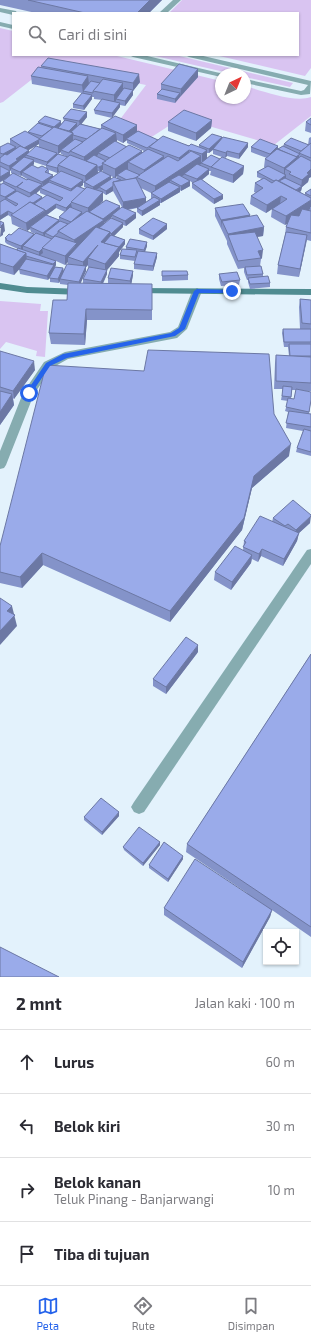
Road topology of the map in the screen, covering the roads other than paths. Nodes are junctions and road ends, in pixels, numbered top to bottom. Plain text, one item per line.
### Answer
1 (177, 0) edge
2 (0, 10) edge
3 (164, 12) edge
4 (12, 13) edge
5 (0, 24) edge
6 (12, 27) edge
7 (137, 56) edge
8 (193, 56) edge
9 (215, 74) edge
10 (251, 82) edge
11 (311, 85) edge
12 (0, 286) edge
13 (197, 291) junction
14 (95, 292) edge
15 (126, 292) edge
16 (311, 292) edge
17 (0, 465) edge
18 (311, 554) edge
19 (139, 807) dead end

1 - 3 lane
2 - 4 lane
5 - 6 lane
7 - 9 lane
8 - 11 lane
10 - 11 lane
12 - 14 main road
13 - 15 main road
13 - 16 main road
13 - 17 lane
18 - 19 lane

